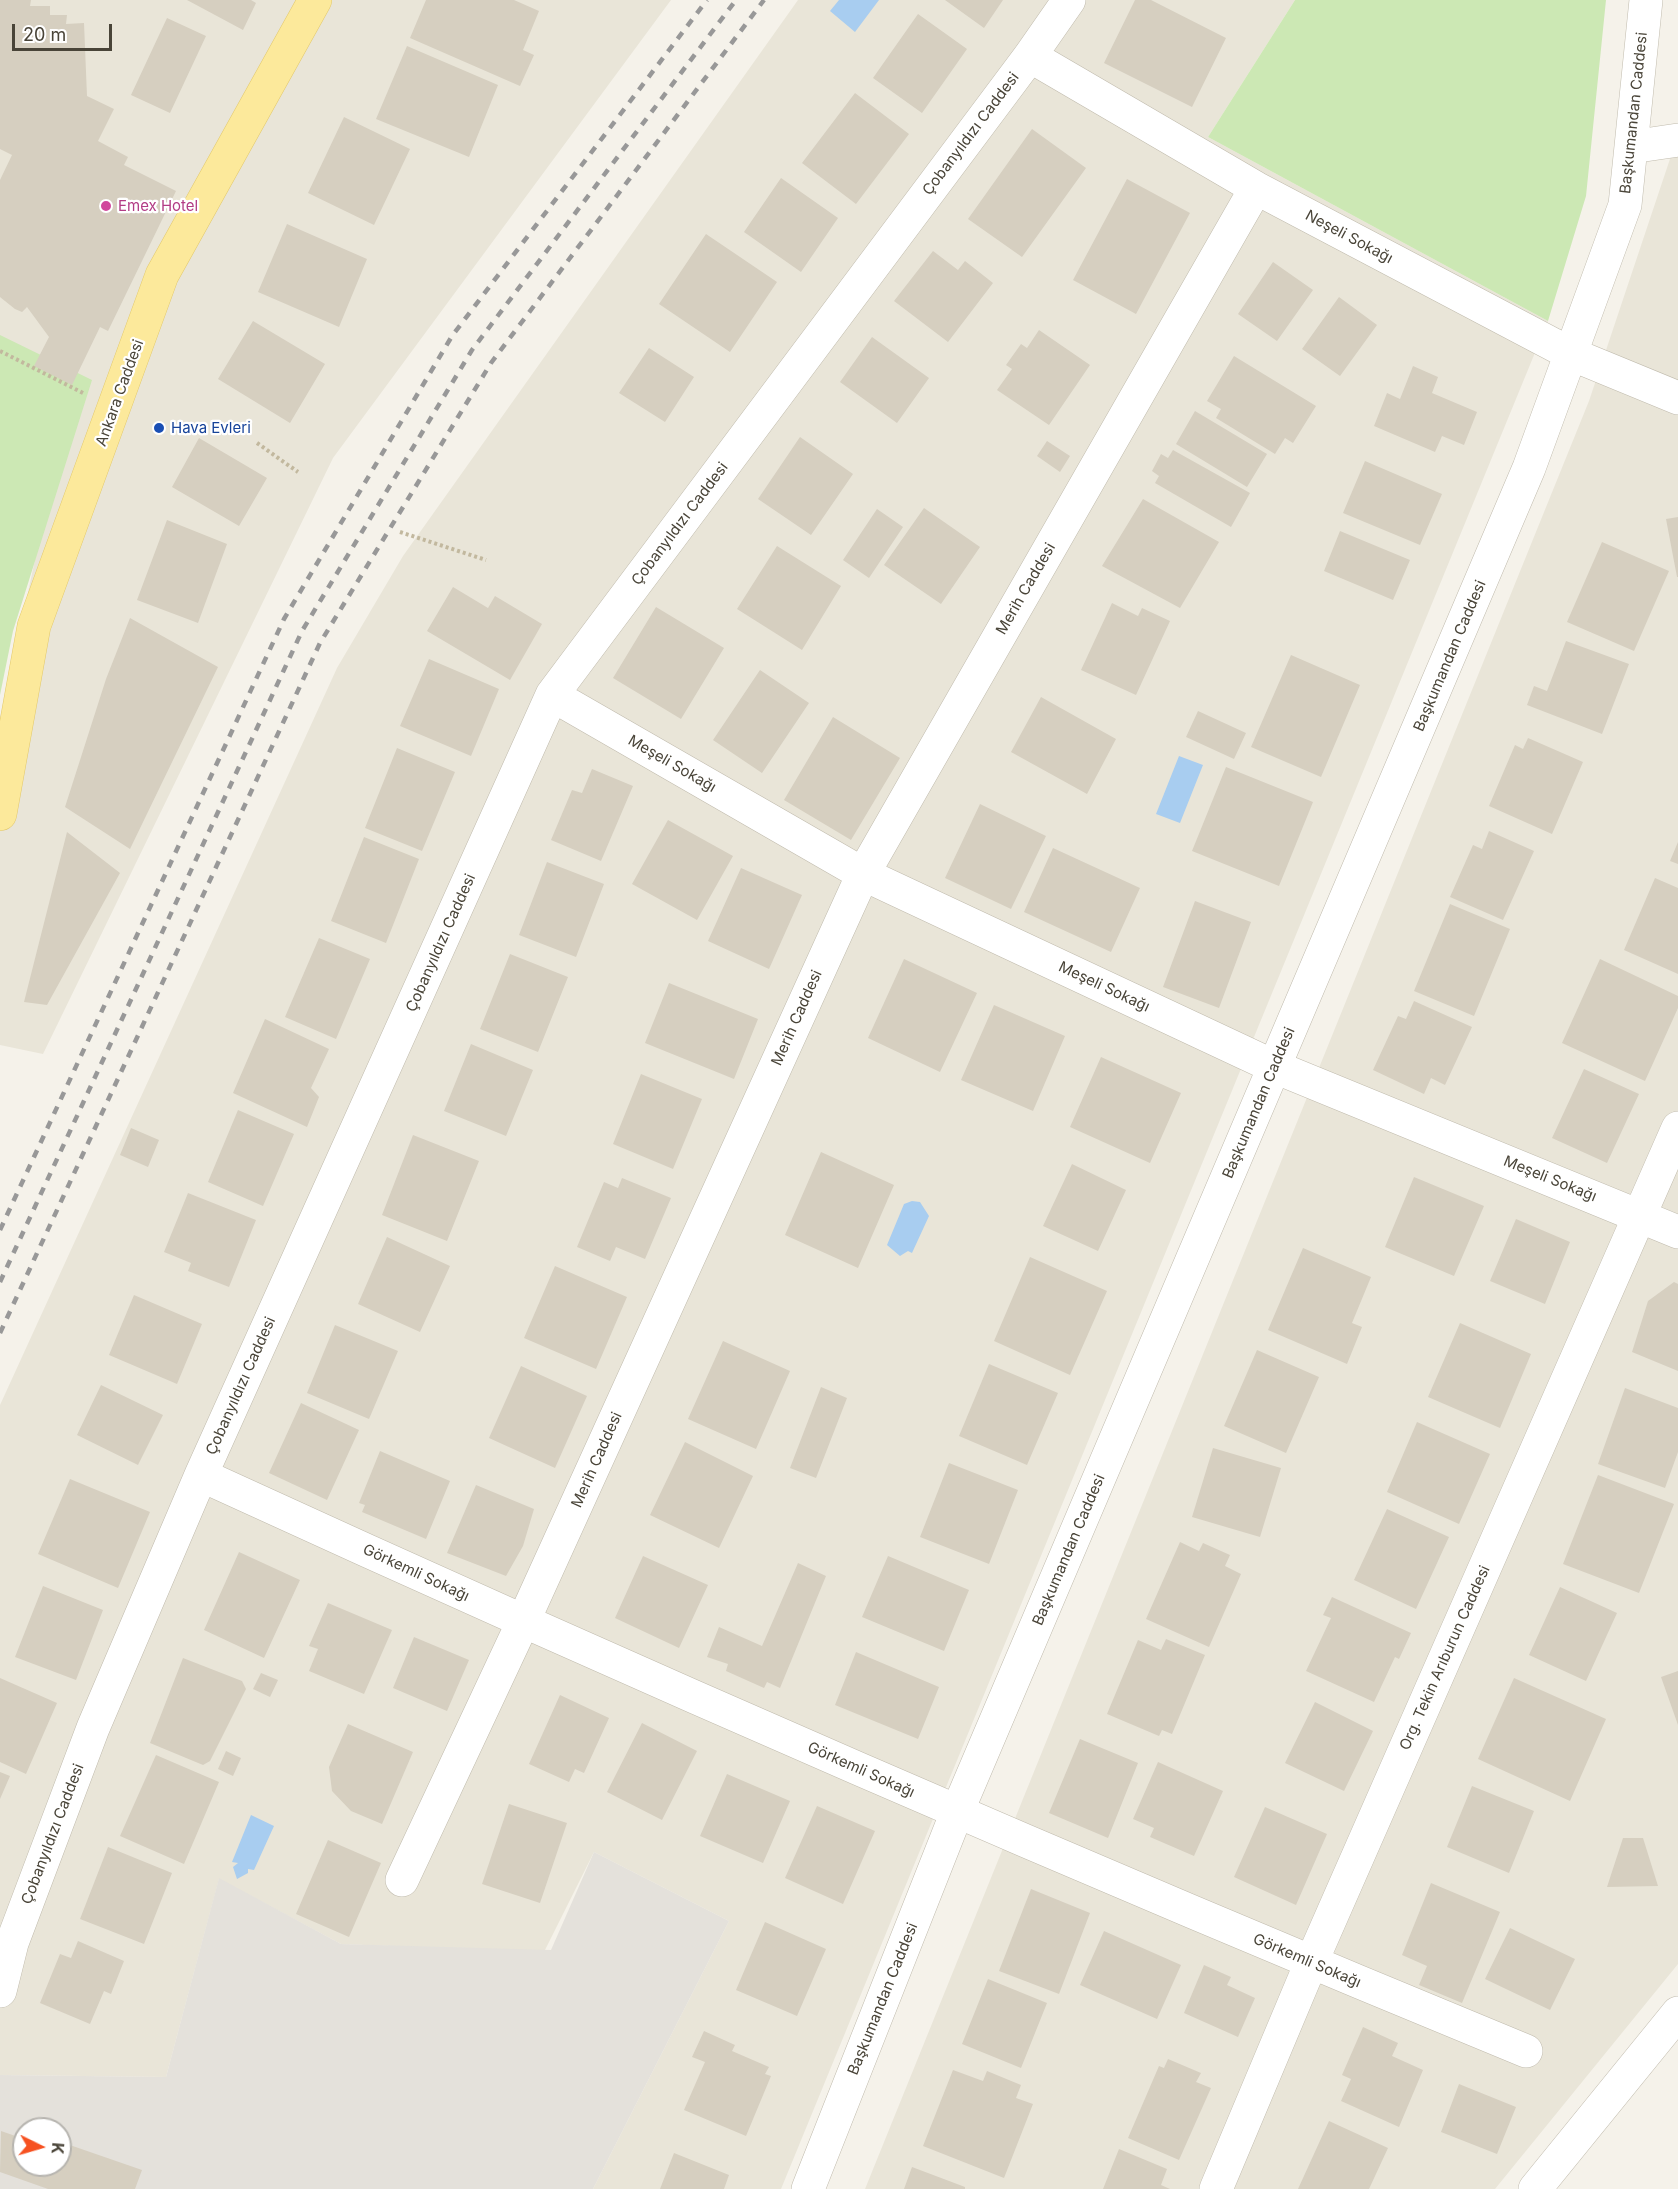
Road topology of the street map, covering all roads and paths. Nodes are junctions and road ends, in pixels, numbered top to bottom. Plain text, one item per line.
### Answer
1 (315, 0) edge
2 (1069, 0) edge
3 (1646, 0) edge
4 (1030, 56) junction
5 (1678, 140) edge
6 (1631, 147) junction
7 (1256, 188) junction
8 (0, 351) edge
9 (1571, 354) junction
10 (1678, 398) edge
11 (115, 409) junction
12 (257, 443) dead end
13 (298, 472) dead end
14 (400, 532) dead end
15 (486, 560) dead end
16 (552, 695) junction
17 (0, 814) edge
18 (863, 874) junction
19 (1275, 1067) junction
20 (1678, 1128) edge
21 (1638, 1215) junction
22 (1678, 1232) edge
23 (201, 1475) junction
24 (523, 1622) junction
25 (957, 1812) junction
26 (402, 1880) dead end
27 (1311, 1963) junction
28 (0, 1991) edge
29 (1678, 2013) edge
30 (1526, 2051) dead end
31 (808, 2189) edge
32 (1216, 2189) edge
33 (1535, 2189) edge

1 - 11 main road, Ankara Caddesi
2 - 4 street, Çobanyıldızı Caddesi
3 - 6 street, Başkumandan Caddesi
4 - 7 street, Neşeli Sokağı
4 - 16 street, Çobanyıldızı Caddesi
5 - 6 street
6 - 9 street, Başkumandan Caddesi
7 - 9 street, Neşeli Sokağı
7 - 18 street, Merih Caddesi
8 - 11 path
9 - 10 street, Neşeli Sokağı
9 - 19 street, Başkumandan Caddesi
11 - 17 main road, Ankara Caddesi
12 - 13 path
14 - 15 path
16 - 18 street, Meşeli Sokağı
16 - 23 street, Çobanyıldızı Caddesi
18 - 19 street, Meşeli Sokağı
18 - 24 street, Merih Caddesi
19 - 21 street, Meşeli Sokağı
19 - 25 street, Başkumandan Caddesi
20 - 21 street, Org. Tekin Arıburun Caddesi
21 - 22 street, Meşeli Sokağı
21 - 27 street, Org. Tekin Arıburun Caddesi
23 - 24 street, Görkemli Sokağı
23 - 28 street, Çobanyıldızı Caddesi
24 - 25 street, Görkemli Sokağı
24 - 26 street, Merih Caddesi
25 - 27 street, Görkemli Sokağı
25 - 31 street, Başkumandan Caddesi
27 - 30 street, Görkemli Sokağı
27 - 32 street, Org. Tekin Arıburun Caddesi
29 - 33 street

